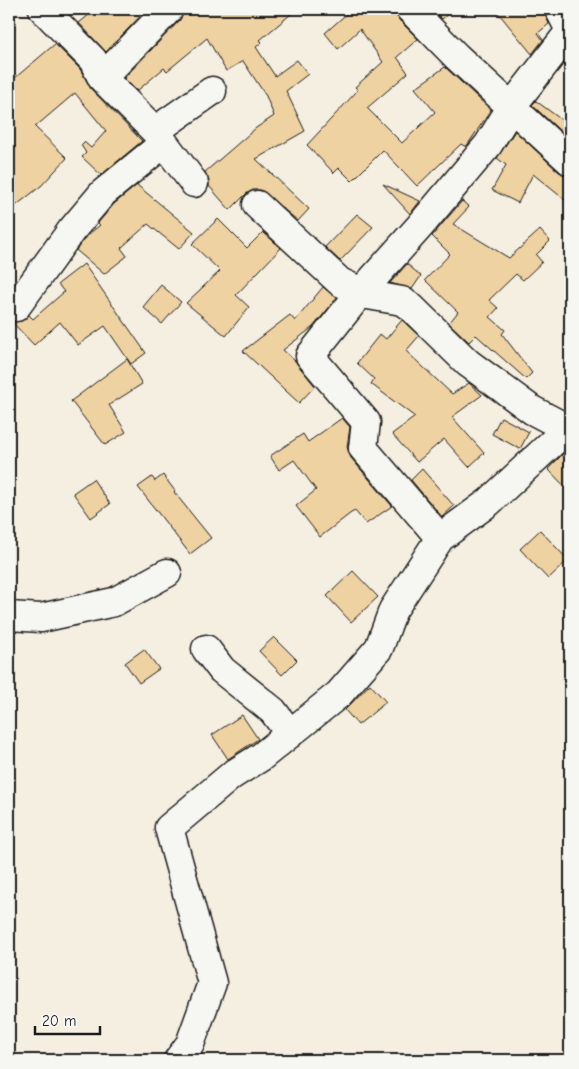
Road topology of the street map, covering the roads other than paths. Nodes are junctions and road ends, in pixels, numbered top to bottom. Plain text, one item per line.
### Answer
1 (43, 9) edge
2 (169, 9) edge
3 (410, 9) edge
4 (559, 9) edge
5 (570, 31) edge
6 (102, 78) junction
7 (212, 90) dead end
8 (512, 106) junction
9 (159, 137) junction
10 (570, 161) edge
11 (194, 183) dead end
12 (257, 205) dead end
13 (362, 292) junction
14 (16, 307) dead end
15 (568, 428) edge
16 (440, 538) junction
17 (167, 573) dead end
18 (9, 616) edge
19 (206, 649) dead end
20 (290, 734) junction
21 (178, 1060) edge

1 - 6 street
2 - 6 street
3 - 8 street
4 - 5 street
5 - 8 street
6 - 9 street
7 - 9 street
8 - 10 street
8 - 13 street
9 - 11 street
9 - 14 street
12 - 13 street
13 - 15 street
13 - 16 street
15 - 16 street
16 - 20 street
17 - 18 street
19 - 20 street
20 - 21 street

